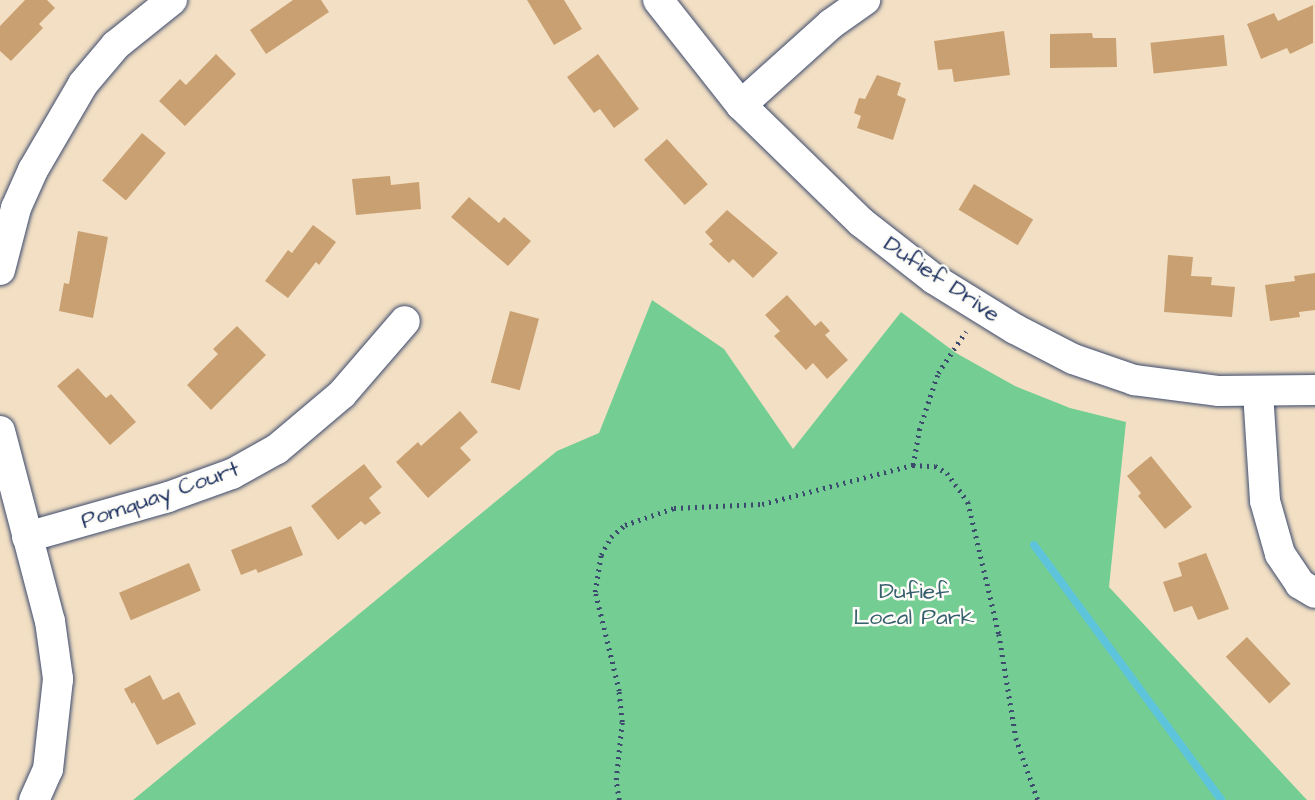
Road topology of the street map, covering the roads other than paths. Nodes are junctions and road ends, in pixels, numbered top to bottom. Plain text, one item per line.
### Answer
1 (172, 0) edge
2 (658, 0) edge
3 (865, 0) edge
4 (741, 105) junction
5 (0, 270) edge
6 (405, 321) dead end
7 (1315, 390) edge
8 (1258, 391) junction
9 (0, 432) edge
10 (27, 537) junction
11 (1315, 593) edge
12 (34, 800) edge

1 - 5 street
2 - 4 street, Dufief Drive
3 - 4 street
4 - 8 street, Dufief Drive
6 - 10 street, Pomquay Court
7 - 8 street, Dufief Drive
8 - 11 street
9 - 10 street
10 - 12 street

